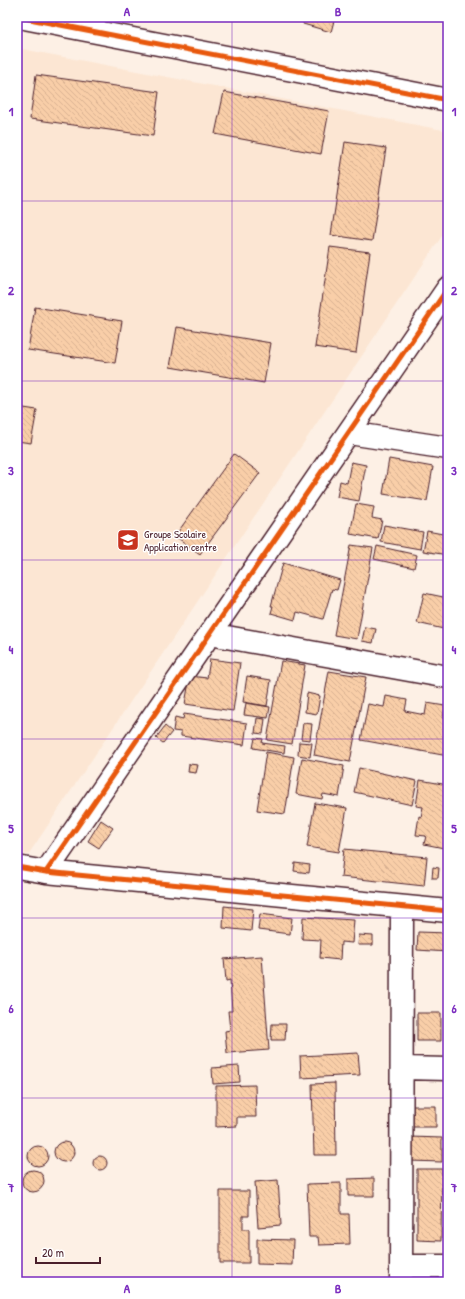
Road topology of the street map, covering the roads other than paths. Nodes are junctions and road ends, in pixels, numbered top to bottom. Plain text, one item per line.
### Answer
1 (19, 17) edge
2 (448, 100) edge
3 (448, 288) edge
4 (349, 433) junction
5 (448, 448) edge
6 (210, 634) junction
7 (448, 677) edge
8 (17, 867) edge
9 (46, 872) junction
10 (402, 907) junction
11 (448, 911) edge
12 (402, 1068) junction
13 (448, 1069) edge
14 (448, 1266) edge
15 (401, 1274) edge

1 - 2 street
3 - 4 street
4 - 5 street
4 - 6 street
6 - 7 street
6 - 9 street
8 - 9 street
9 - 10 street
10 - 11 street
10 - 12 street
12 - 13 street
12 - 15 street
14 - 15 street

